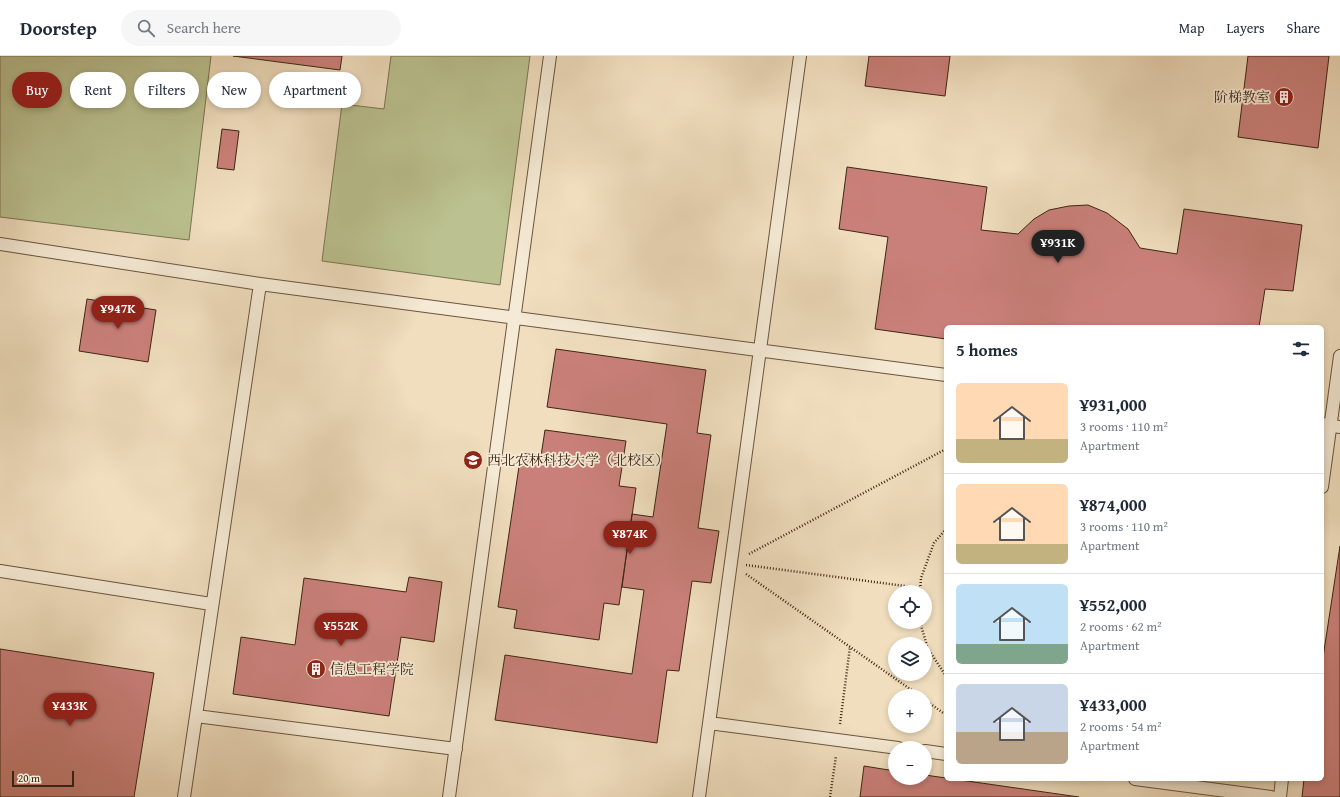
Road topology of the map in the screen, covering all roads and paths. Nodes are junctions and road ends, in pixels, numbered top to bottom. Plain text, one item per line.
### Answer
1 (550, 56) edge
2 (800, 56) edge
3 (0, 244) edge
4 (260, 284) junction
5 (514, 318) junction
6 (760, 350) junction
7 (1340, 356) edge
8 (944, 375) edge
9 (1331, 425) edge
10 (944, 450) edge
11 (1324, 473) edge
12 (944, 531) edge
13 (731, 563) junction
14 (0, 571) edge
15 (897, 585) edge
16 (920, 585) edge
17 (212, 604) junction
18 (922, 629) edge
19 (944, 673) edge
20 (910, 689) edge
21 (932, 705) edge
22 (944, 714) edge
23 (196, 716) junction
24 (709, 723) junction
25 (888, 747) edge
26 (456, 749) junction
27 (932, 753) edge
28 (944, 754) edge
29 (1150, 781) edge
30 (1282, 781) edge
31 (184, 797) edge
32 (449, 797) edge
33 (699, 797) edge
34 (1271, 797) edge
35 (1280, 797) edge

1 - 5 lane
2 - 6 lane
3 - 4 lane
4 - 5 lane
4 - 17 lane
5 - 6 lane
5 - 26 lane
6 - 8 lane
6 - 13 lane
7 - 9 lane
9 - 11 lane
10 - 13 path
12 - 16 path
13 - 15 path
13 - 20 path
13 - 24 lane
14 - 17 lane
17 - 23 lane
18 - 19 path
21 - 22 path
23 - 26 lane
23 - 31 lane
24 - 25 lane
24 - 33 lane
26 - 32 lane
27 - 28 lane
29 - 34 lane
30 - 35 lane

